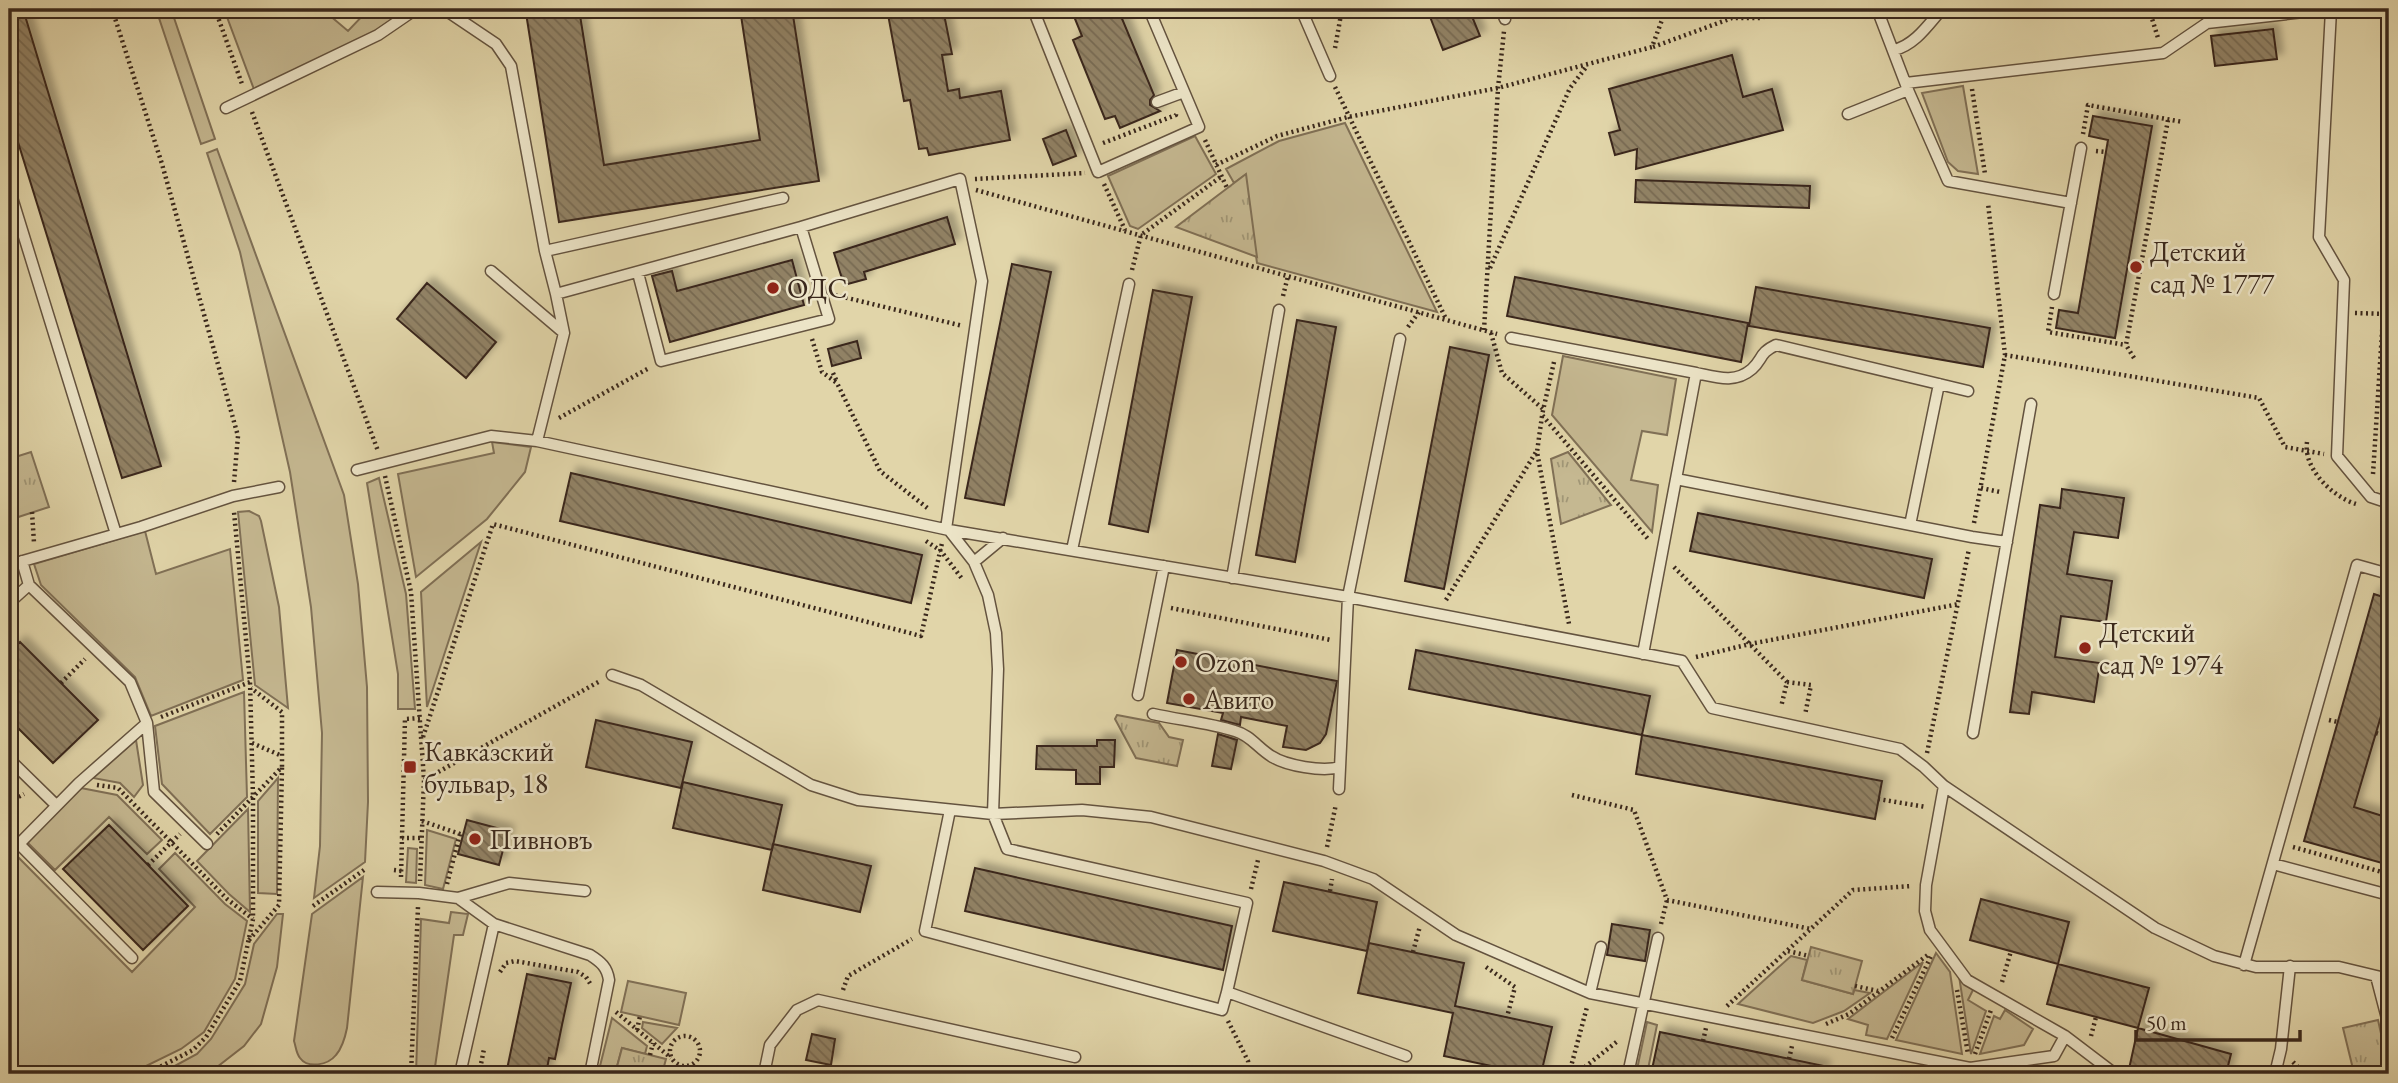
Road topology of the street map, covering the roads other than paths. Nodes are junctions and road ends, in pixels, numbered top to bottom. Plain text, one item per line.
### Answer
1 (416, 9) edge
2 (444, 9) edge
3 (1033, 9) edge
4 (1149, 9) edge
5 (1301, 9) edge
6 (1877, 9) edge
7 (1942, 9) edge
8 (2331, 10) edge
9 (1894, 50) junction
10 (1330, 76) road end
11 (1907, 87) junction
12 (1184, 92) junction
13 (1157, 102) dead end
14 (226, 108) dead end
15 (1848, 114) dead end
16 (2081, 148) road end
17 (9, 188) edge
18 (783, 198) dead end
19 (2071, 203) junction
20 (801, 227) junction
21 (545, 251) junction
22 (491, 271) dead end
23 (638, 273) junction
24 (1129, 284) road end
25 (556, 294) junction
26 (2054, 294) road end
27 (1279, 310) dead end
28 (564, 333) junction
29 (1511, 338) road end
30 (1400, 339) dead end
31 (1696, 373) junction
32 (1939, 384) junction
33 (1968, 391) dead end
34 (2031, 404) dead end
35 (537, 441) junction
36 (357, 470) dead end
37 (1676, 479) junction
38 (279, 487) dead end
39 (2389, 503) edge
40 (1910, 525) junction
41 (947, 527) junction
42 (116, 534) junction
43 (1003, 538) junction
44 (2007, 542) junction
45 (1073, 550) junction
46 (22, 561) junction
47 (974, 562) junction
48 (9, 565) edge
49 (1164, 566) junction
50 (2389, 574) edge
51 (1231, 578) junction
52 (29, 585) junction
53 (1348, 597) junction
54 (9, 603) edge
55 (1643, 653) junction
56 (612, 675) road end
57 (1138, 695) dead end
58 (1153, 715) dead end
59 (147, 723) junction
60 (1973, 733) dead end
61 (9, 759) edge
62 (1340, 767) junction
63 (1944, 786) junction
64 (1339, 789) road end
65 (55, 805) junction
66 (950, 810) junction
67 (993, 814) junction
68 (207, 844) road end
69 (2273, 864) junction
70 (584, 891) dead end
71 (377, 892) dead end
72 (2389, 895) edge
73 (458, 898) junction
74 (494, 924) junction
75 (1658, 938) road end
76 (1601, 947) dead end
77 (132, 958) dead end
78 (2244, 965) junction
79 (2290, 966) junction
80 (2376, 976) junction
81 (2389, 979) edge
82 (1227, 992) junction
83 (1590, 993) junction
84 (1643, 1004) junction
85 (2389, 1026) edge
86 (2065, 1036) junction
87 (1406, 1056) dead end
88 (1075, 1057) dead end
89 (1970, 1071) edge
90 (460, 1074) edge
91 (590, 1074) edge
92 (764, 1074) edge
93 (1628, 1074) edge
94 (2115, 1074) edge
95 (2275, 1074) edge

1 - 14 lane
2 - 21 lane
3 - 12 lane
4 - 12 lane
5 - 10 lane
6 - 9 lane
7 - 9 lane
8 - 11 lane
8 - 39 lane
9 - 11 lane
11 - 15 lane
11 - 19 lane
12 - 13 lane
16 - 19 lane
17 - 42 lane
18 - 21 lane
19 - 26 lane
20 - 23 lane
20 - 23 lane
20 - 41 lane
21 - 25 lane
22 - 28 lane
23 - 25 lane
24 - 45 lane
25 - 28 lane
27 - 51 lane
28 - 35 lane
29 - 31 lane
30 - 53 lane
31 - 32 lane
31 - 37 lane
32 - 33 lane
32 - 40 lane
34 - 44 lane
35 - 36 lane
35 - 41 lane
37 - 40 lane
37 - 55 lane
38 - 42 lane
40 - 44 lane
41 - 43 lane
41 - 47 lane
42 - 46 lane
43 - 45 lane
43 - 47 lane
44 - 60 lane
45 - 49 lane
46 - 48 lane
46 - 52 lane
47 - 67 lane
49 - 51 lane
49 - 57 lane
50 - 69 lane
51 - 53 lane
52 - 54 lane
52 - 59 lane
53 - 55 lane
53 - 62 lane
55 - 63 lane
56 - 66 lane
58 - 62 lane
59 - 65 lane
59 - 68 lane
61 - 65 lane
62 - 64 lane
63 - 78 lane
63 - 86 lane
65 - 77 lane
66 - 67 lane
66 - 82 lane
67 - 82 lane
67 - 83 lane
69 - 72 lane
69 - 78 lane
70 - 73 lane
71 - 73 lane
73 - 74 lane
74 - 90 lane
74 - 91 lane
75 - 84 lane
76 - 83 lane
78 - 79 lane
79 - 80 lane
79 - 95 lane
80 - 81 lane
80 - 85 lane
82 - 87 lane
83 - 84 lane
84 - 89 lane
84 - 93 lane
86 - 89 lane
86 - 94 lane
88 - 92 lane

